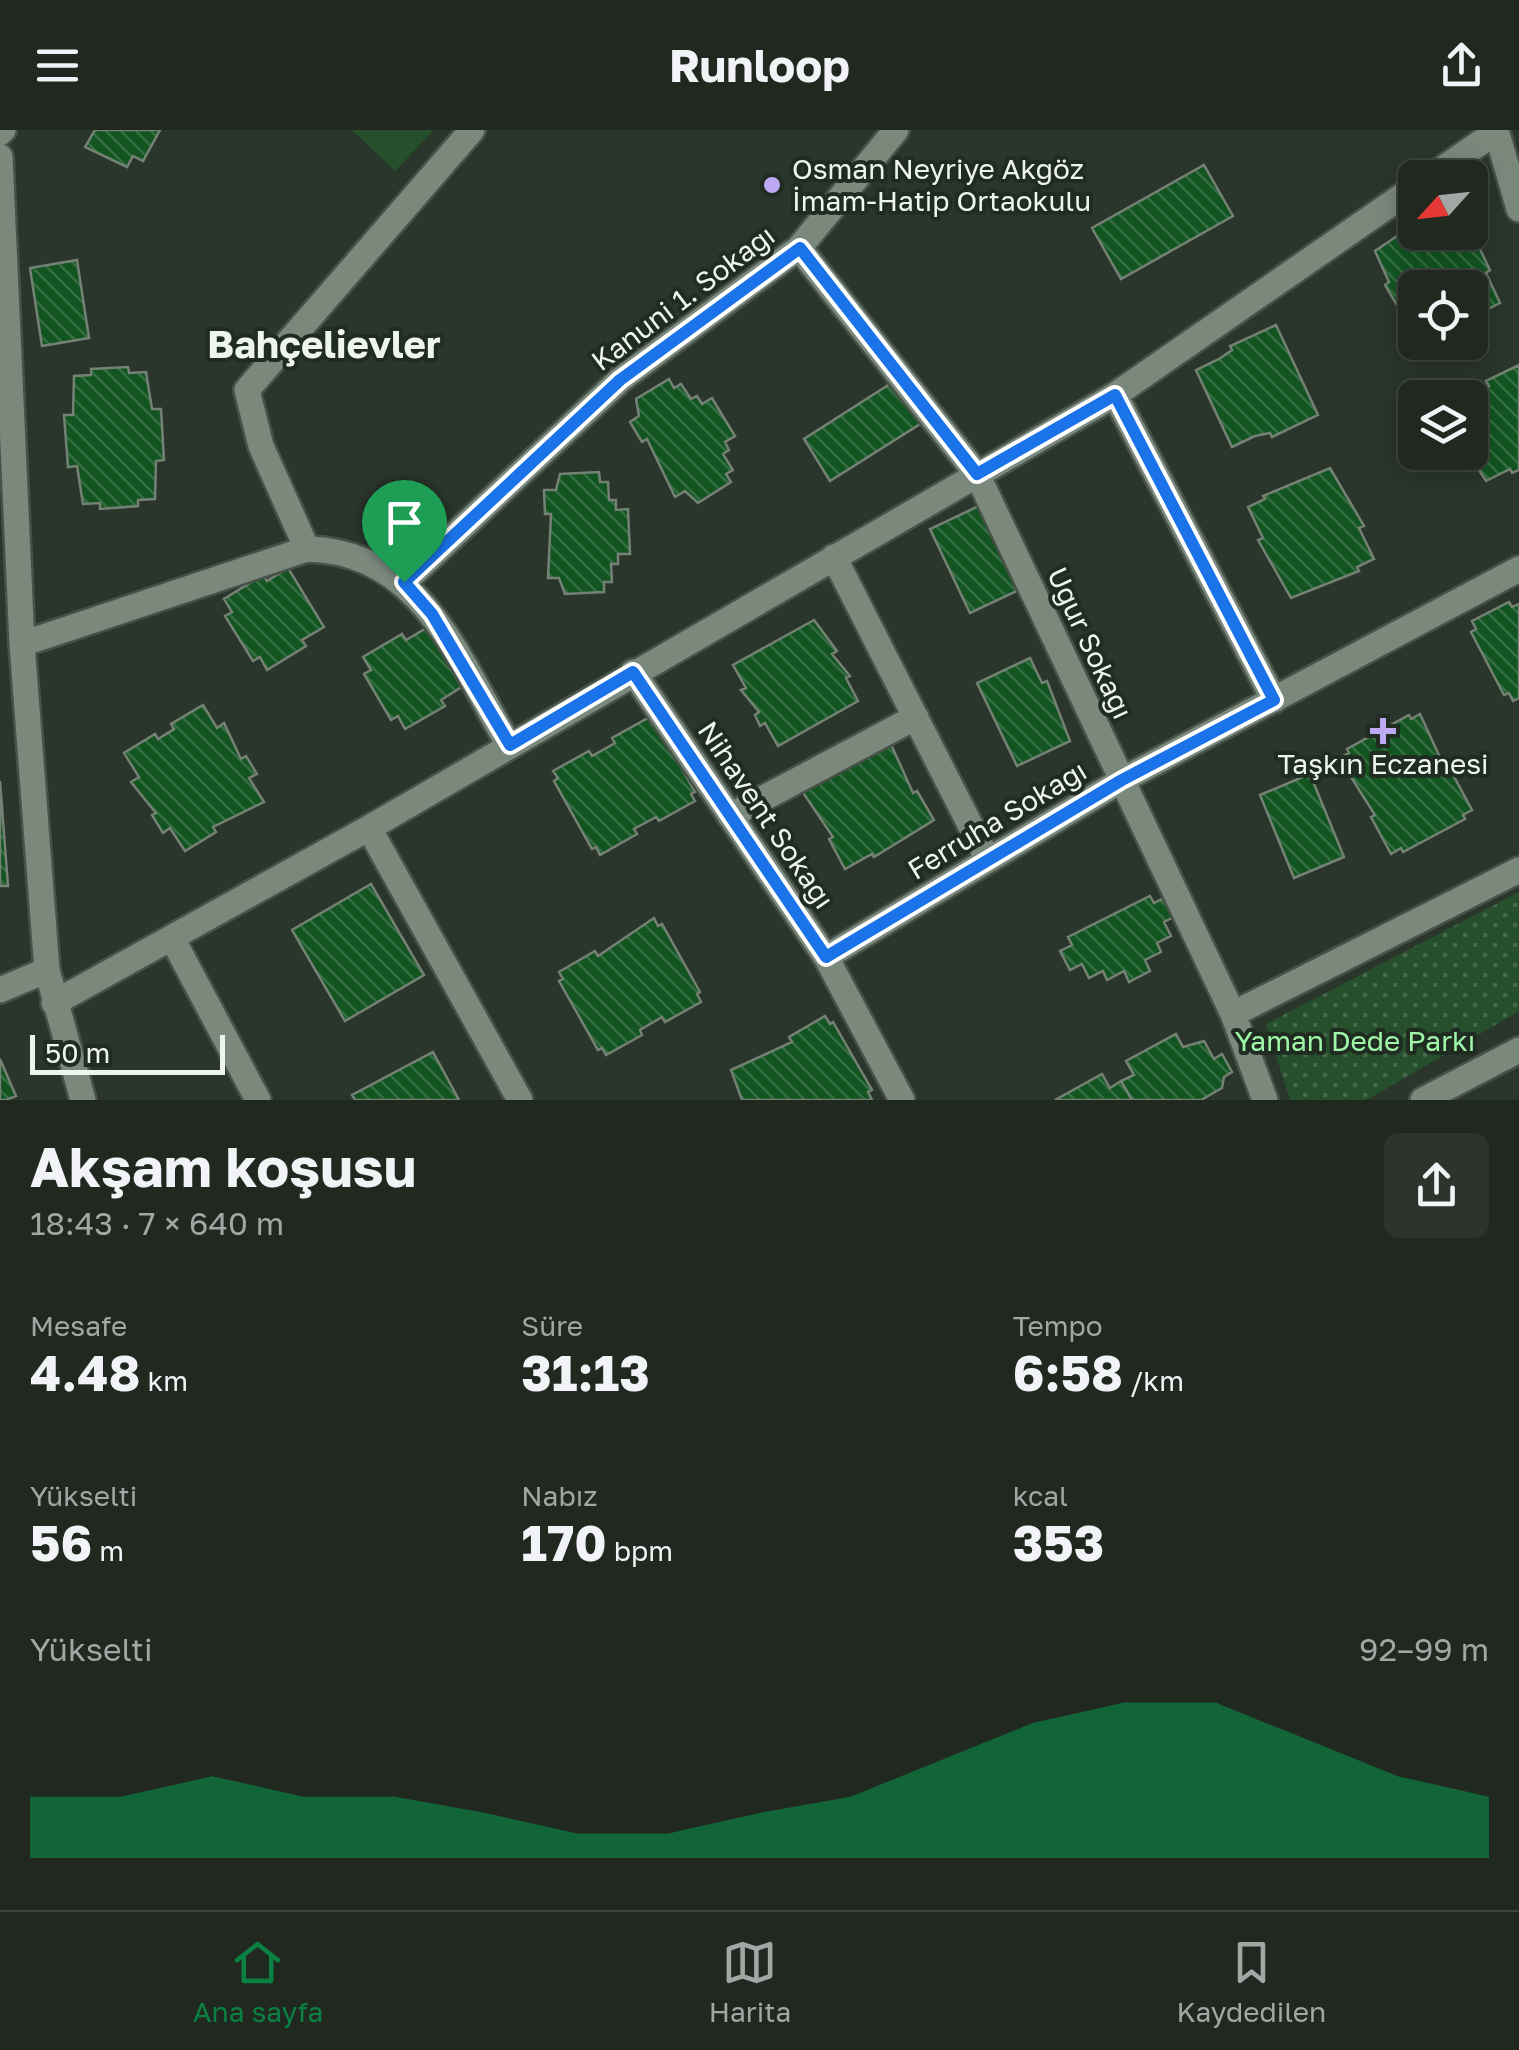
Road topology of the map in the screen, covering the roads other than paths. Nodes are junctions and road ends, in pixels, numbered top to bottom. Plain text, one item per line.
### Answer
1 (472, 130) edge
2 (896, 130) edge
3 (1496, 131) edge
4 (0, 157) edge
5 (1455, 160) edge
6 (1398, 200) edge
7 (1519, 210) edge
8 (800, 248) junction
9 (1115, 395) junction
10 (977, 474) junction
11 (308, 549) junction
12 (834, 556) junction
13 (1519, 569) edge
14 (404, 582) junction
15 (22, 644) junction
16 (633, 672) junction
17 (1274, 700) junction
18 (916, 717) junction
19 (510, 745) junction
20 (1122, 780) junction
21 (730, 816) junction
22 (369, 828) junction
23 (988, 860) junction
24 (1519, 870) edge
25 (172, 938) junction
26 (826, 957) junction
27 (47, 970) junction
28 (0, 990) edge
29 (54, 1002) junction
30 (1232, 1014) junction
31 (1519, 1050) edge
32 (83, 1100) edge
33 (258, 1100) edge
34 (520, 1100) edge
35 (902, 1100) edge
36 (1265, 1100) edge
37 (1423, 1100) edge

1 - 11 street
2 - 8 street, Kanuni 1. Sokağı
3 - 5 street
3 - 7 street
4 - 15 street
6 - 9 street
8 - 10 street, Uğur Sokağı
8 - 14 street, Kanuni 1. Sokağı
9 - 10 street
9 - 17 street
10 - 12 street
10 - 20 street, Uğur Sokağı
11 - 14 street
11 - 15 street
12 - 16 street
12 - 18 street
13 - 17 street, Ferruha Sokağı
14 - 19 street
15 - 27 street
16 - 19 street
16 - 21 street, Nihavent Sokağı
17 - 20 street, Ferruha Sokağı
18 - 21 street
18 - 23 street
19 - 22 street
20 - 23 street, Ferruha Sokağı
20 - 30 street, Uğur Sokağı
21 - 26 street, Nihavent Sokağı
22 - 25 street
22 - 34 street
23 - 26 street, Ferruha Sokağı
24 - 30 street
25 - 29 street
25 - 33 street
26 - 35 street, Nihavent Sokağı
27 - 28 street
27 - 29 street
29 - 32 street
30 - 36 street, Uğur Sokağı
31 - 37 street

